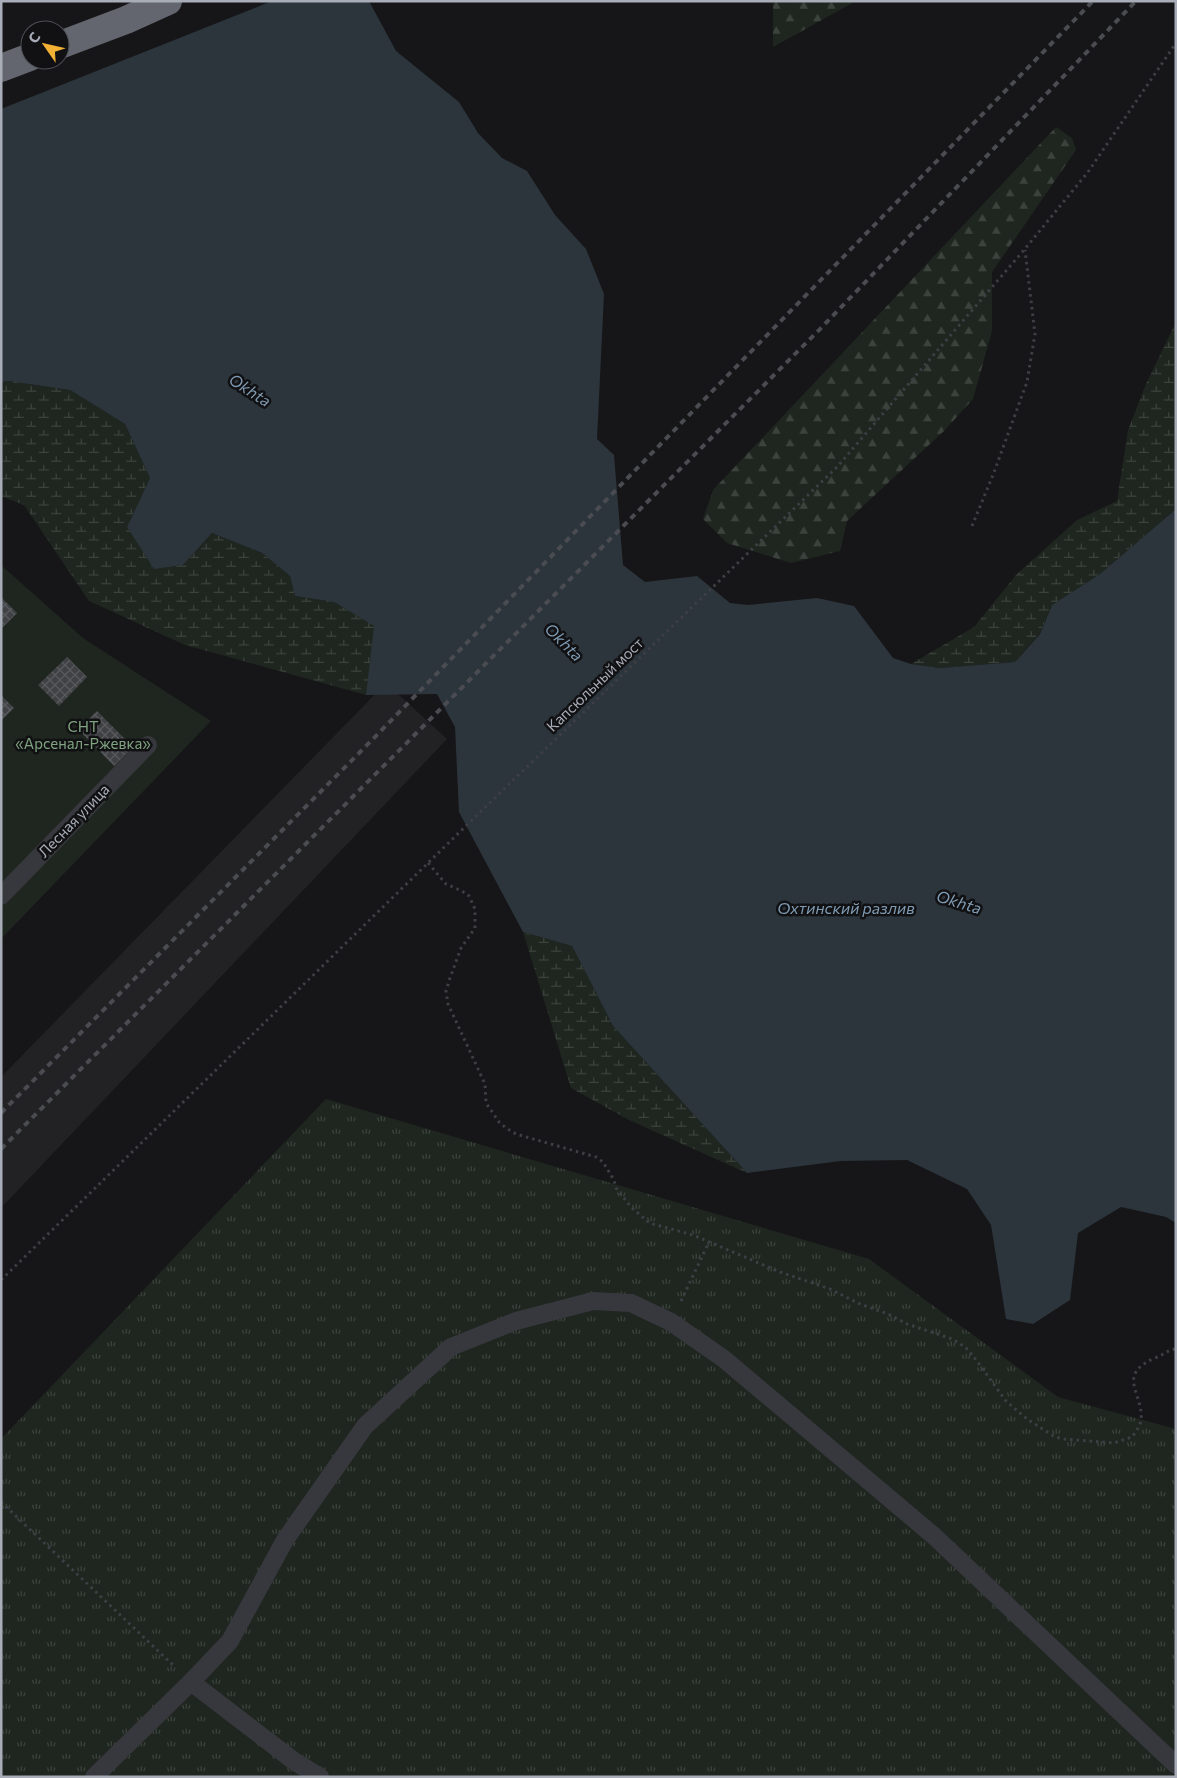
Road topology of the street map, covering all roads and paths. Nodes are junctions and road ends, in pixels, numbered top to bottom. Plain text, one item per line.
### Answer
1 (168, 1) edge
2 (70, 41) edge
3 (1176, 43) edge
4 (20, 61) edge
5 (1, 68) edge
6 (1024, 250) junction
7 (972, 526) dead end
8 (148, 745) dead end
9 (428, 863) junction
10 (1, 896) edge
11 (710, 1242) junction
12 (2, 1278) edge
13 (671, 1322) junction
14 (1176, 1349) edge
15 (1, 1502) edge
16 (191, 1682) junction
17 (1176, 1765) edge
18 (94, 1777) edge
19 (320, 1777) edge

1 - 2 highway
3 - 6 path, Капсюльный мост
4 - 5 highway
6 - 7 path
6 - 9 path, Капсюльный мост
8 - 10 lane, Лесная улица
9 - 11 path
9 - 12 path, Капсюльный мост
11 - 13 path
11 - 14 path
13 - 16 lane
13 - 17 lane
15 - 16 path
16 - 18 lane
16 - 19 lane

